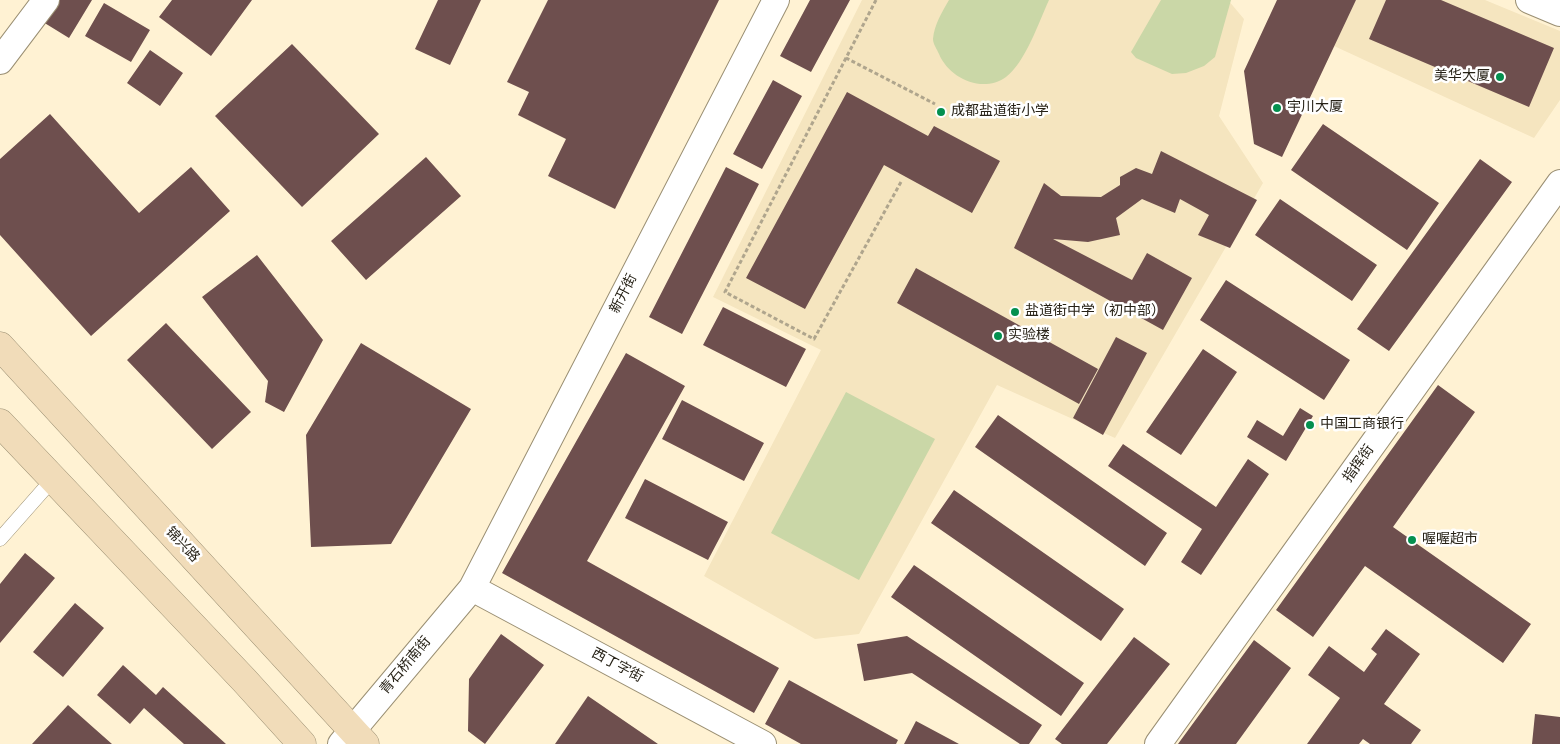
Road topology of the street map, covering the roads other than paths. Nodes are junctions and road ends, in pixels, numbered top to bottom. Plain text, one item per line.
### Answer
1 (46, 0) edge
2 (776, 0) edge
3 (1529, 0) edge
4 (1560, 13) edge
5 (0, 61) edge
6 (1560, 183) edge
7 (0, 346) edge
8 (0, 423) edge
9 (53, 479) junction
10 (0, 539) edge
11 (472, 588) junction
12 (353, 739) edge
13 (302, 744) edge
14 (763, 744) edge
15 (1158, 744) edge

1 - 5 street
2 - 11 street, 新开街
3 - 4 street
6 - 15 street, 指挥街
7 - 12 main road, 锦兴路
8 - 9 main road
9 - 10 lane
9 - 13 main road
11 - 12 street, 青石桥南街
11 - 14 street, 西丁字街

